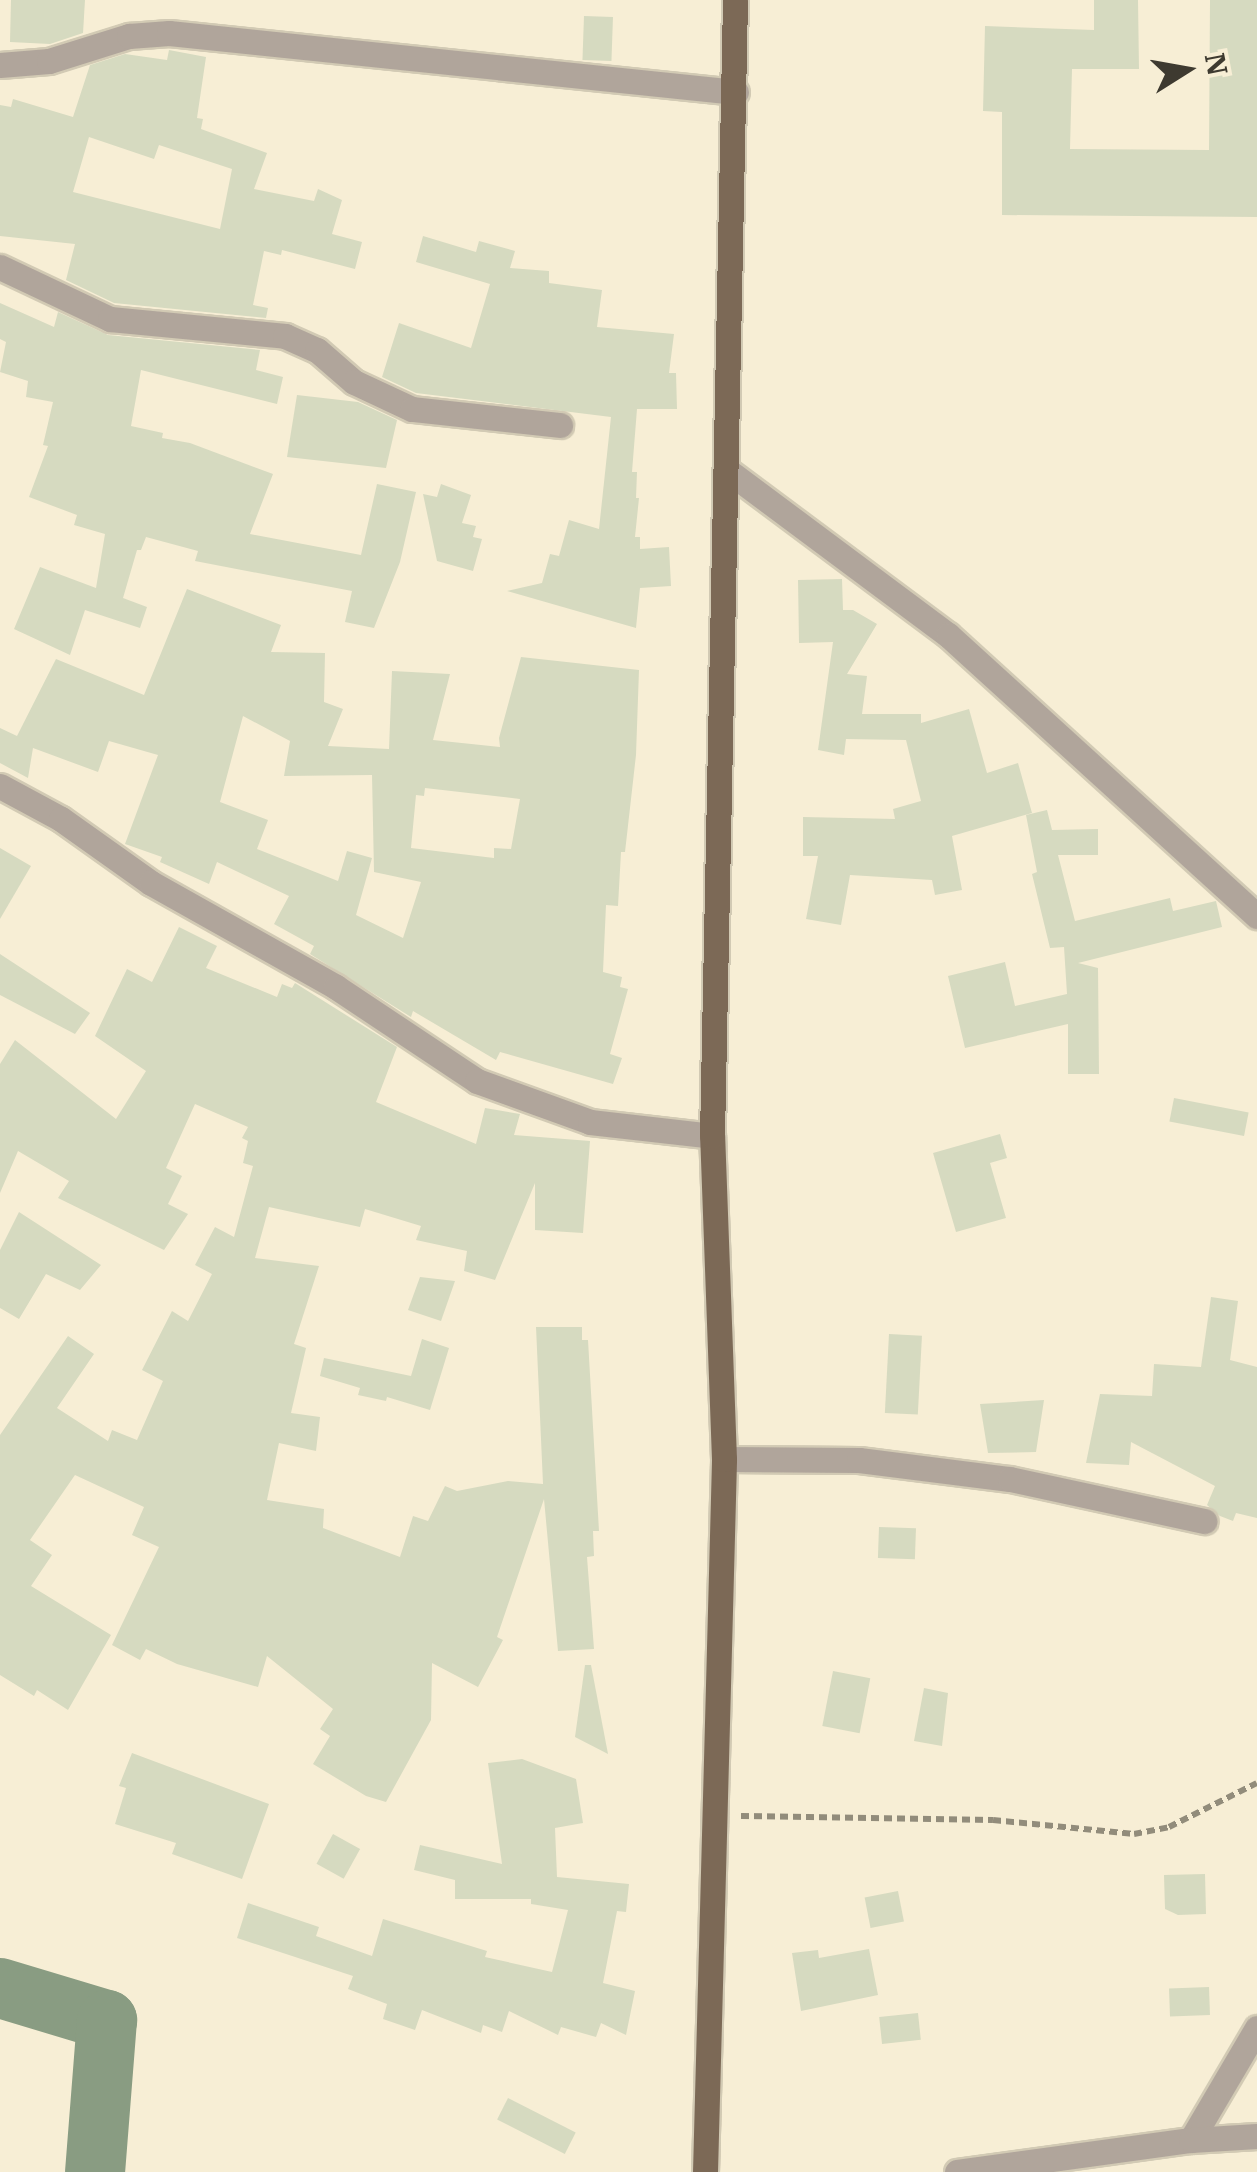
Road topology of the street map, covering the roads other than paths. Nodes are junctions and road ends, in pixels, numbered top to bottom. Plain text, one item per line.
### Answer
1 (735, 0) edge
2 (0, 65) edge
3 (736, 92) junction
4 (0, 268) edge
5 (560, 425) dead end
6 (728, 471) junction
7 (0, 786) edge
8 (1257, 916) edge
9 (712, 1136) junction
10 (724, 1459) junction
11 (1205, 1521) dead end
12 (1257, 2028) edge
13 (1257, 2136) edge
14 (1190, 2140) junction
15 (705, 2172) edge
16 (956, 2172) edge

1 - 3 main road
2 - 3 street
3 - 6 main road
4 - 5 street
6 - 8 street
6 - 9 main road
7 - 9 street
9 - 10 main road
10 - 11 street
10 - 15 main road
12 - 14 street
13 - 14 street
14 - 16 street

